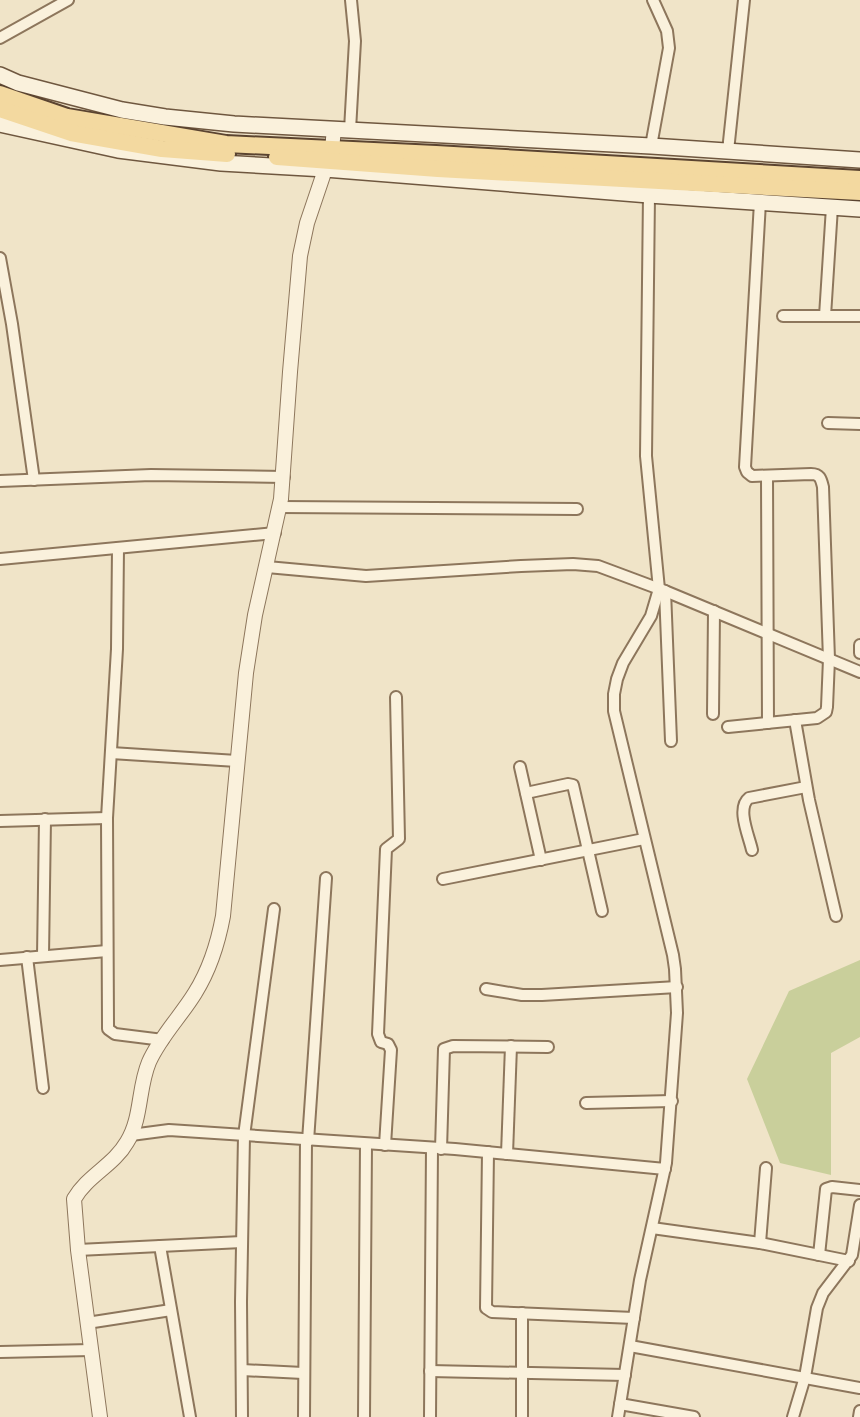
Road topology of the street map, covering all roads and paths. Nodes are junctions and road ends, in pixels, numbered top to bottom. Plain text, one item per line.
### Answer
1 (68, 0) edge
2 (351, 0) edge
3 (653, 0) edge
4 (744, 0) edge
5 (0, 38) edge
6 (0, 75) edge
7 (0, 94) edge
8 (0, 109) edge
9 (0, 124) edge
10 (334, 129) junction
11 (350, 130) junction
12 (651, 146) junction
13 (728, 151) junction
14 (329, 160) junction
15 (860, 160) edge
16 (860, 180) edge
17 (860, 192) edge
18 (649, 195) junction
19 (760, 202) junction
20 (832, 207) junction
21 (860, 209) edge
22 (0, 258) edge
23 (783, 316) dead end
24 (825, 316) junction
25 (860, 316) edge
26 (828, 423) dead end
27 (860, 424) edge
28 (767, 476) junction
29 (284, 477) junction
30 (33, 480) junction
31 (0, 481) edge
32 (280, 507) junction
33 (577, 509) dead end
34 (275, 533) junction
35 (118, 548) junction
36 (0, 559) edge
37 (267, 567) junction
38 (662, 590) junction
39 (714, 611) junction
40 (766, 633) junction
41 (860, 645) edge
42 (860, 653) edge
43 (829, 659) junction
44 (860, 672) edge
45 (396, 698) dead end
46 (713, 714) dead end
47 (795, 720) junction
48 (768, 723) junction
49 (728, 728) dead end
50 (671, 741) dead end
51 (111, 753) junction
52 (237, 761) junction
53 (520, 767) dead end
54 (806, 787) junction
55 (526, 794) junction
56 (107, 818) junction
57 (45, 819) junction
58 (0, 821) edge
59 (644, 839) junction
60 (588, 850) junction
61 (752, 850) dead end
62 (541, 860) junction
63 (326, 878) dead end
64 (443, 879) dead end
65 (274, 909) dead end
66 (602, 911) dead end
67 (836, 916) dead end
68 (107, 951) junction
69 (43, 956) junction
70 (27, 957) junction
71 (0, 960) edge
72 (677, 987) junction
73 (486, 989) dead end
74 (163, 1040) junction
75 (512, 1046) junction
76 (548, 1047) dead end
77 (43, 1088) dead end
78 (672, 1101) junction
79 (586, 1102) dead end
80 (131, 1135) junction
81 (244, 1136) junction
82 (307, 1141) junction
83 (366, 1144) junction
84 (385, 1145) junction
85 (436, 1148) junction
86 (488, 1152) junction
87 (507, 1154) junction
88 (766, 1168) dead end
89 (665, 1169) junction
90 (860, 1190) edge
91 (860, 1205) edge
92 (652, 1228) junction
93 (242, 1242) junction
94 (760, 1243) junction
95 (160, 1246) junction
96 (78, 1250) junction
97 (819, 1256) junction
98 (849, 1262) junction
99 (171, 1310) junction
100 (522, 1313) junction
101 (634, 1318) junction
102 (87, 1323) junction
103 (630, 1346) junction
104 (91, 1350) junction
105 (0, 1352) edge
106 (242, 1370) junction
107 (430, 1371) junction
108 (303, 1373) junction
109 (522, 1373) junction
110 (626, 1375) junction
111 (805, 1377) junction
112 (860, 1388) edge
113 (620, 1404) junction
114 (860, 1411) edge
115 (100, 1417) edge
116 (190, 1417) edge
117 (242, 1417) edge
118 (304, 1417) edge
119 (364, 1417) edge
120 (430, 1417) edge
121 (522, 1417) edge
122 (618, 1417) edge
123 (694, 1417) edge
124 (793, 1417) edge
125 (859, 1417) edge

1 - 5 street
2 - 11 street
3 - 12 street
4 - 13 street
6 - 10 main road
7 - 14 main road
8 - 14 main road
9 - 14 main road
10 - 11 main road
10 - 14 street
11 - 12 main road
12 - 13 main road
13 - 15 main road
14 - 16 main road
14 - 17 main road
14 - 18 main road
14 - 29 street
18 - 19 main road
18 - 38 street
19 - 20 main road
19 - 28 street
20 - 21 main road
20 - 24 street
22 - 30 street
23 - 24 street
24 - 25 street
26 - 27 street
28 - 40 street
28 - 43 street
29 - 30 street
29 - 32 street
30 - 31 street
32 - 33 street
32 - 34 street
34 - 35 street
34 - 37 street
35 - 36 street
35 - 51 street
37 - 38 street
37 - 52 street
38 - 39 street
38 - 50 street
38 - 59 street
39 - 40 street
39 - 46 street
40 - 43 street
40 - 48 street
41 - 42 street
43 - 44 street
43 - 47 street
45 - 84 street
47 - 48 street
47 - 54 street
48 - 49 street
51 - 52 street
51 - 56 street
52 - 74 street
53 - 55 street
54 - 61 street
54 - 67 street
55 - 60 street
55 - 62 street
56 - 57 street
56 - 68 street
57 - 58 street
57 - 69 street
59 - 60 street
59 - 72 street
60 - 62 street
60 - 66 street
62 - 64 street
63 - 82 street
65 - 81 street
68 - 69 street
68 - 74 street
69 - 70 street
70 - 71 street
70 - 77 street
72 - 73 street
72 - 78 street
74 - 80 street
75 - 76 street
75 - 85 street
75 - 87 street
78 - 79 street
78 - 89 street
80 - 81 street
80 - 96 street
81 - 82 street
81 - 93 street
82 - 83 street
82 - 108 street
83 - 84 street
83 - 119 street
84 - 85 street
85 - 86 street
85 - 107 street
86 - 87 street
86 - 100 street
87 - 89 street
88 - 94 street
89 - 92 street
90 - 97 street
91 - 98 street
92 - 94 street
92 - 101 street
93 - 95 street
93 - 106 street
94 - 97 street
95 - 96 street
95 - 99 street
96 - 102 street
97 - 98 street
98 - 111 street
99 - 102 street
99 - 116 street
100 - 101 street
100 - 109 street
101 - 103 street
102 - 104 street
103 - 110 street
103 - 111 street
104 - 105 street
104 - 115 street
106 - 108 street
106 - 117 street
107 - 109 street
107 - 120 street
108 - 118 street
109 - 110 street
109 - 121 street
110 - 113 street
111 - 112 street
111 - 124 street
113 - 122 street
113 - 123 street
114 - 125 street

